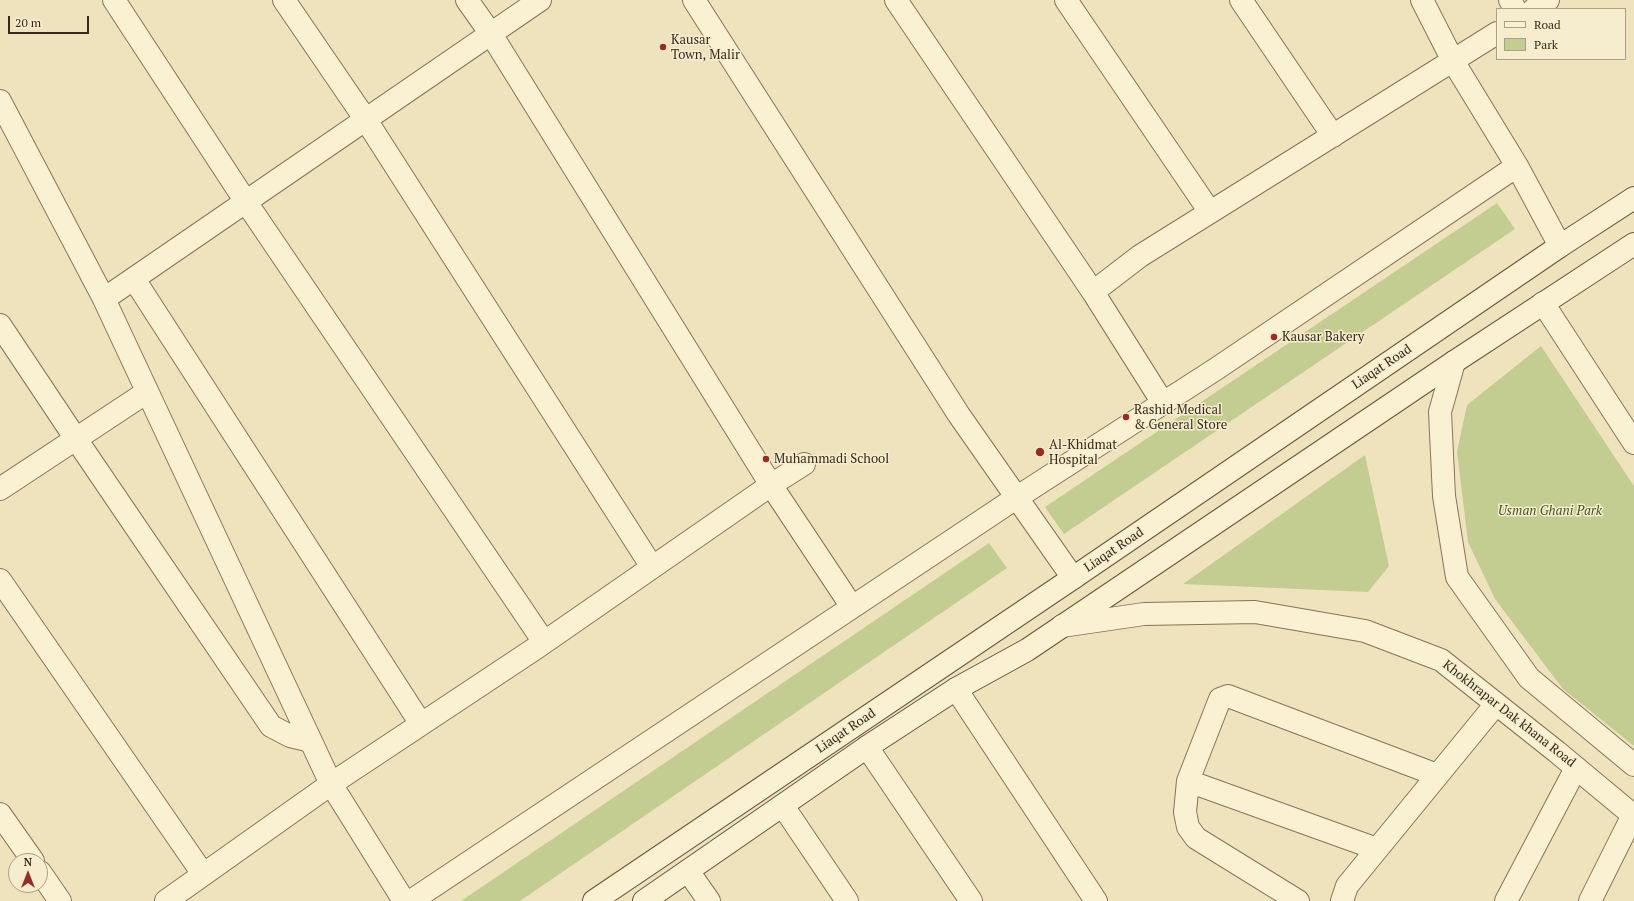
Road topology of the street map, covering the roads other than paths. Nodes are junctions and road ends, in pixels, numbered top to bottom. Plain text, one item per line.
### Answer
1 (114, 0) edge
2 (284, 0) edge
3 (467, 0) edge
4 (540, 0) edge
5 (694, 0) edge
6 (896, 0) edge
7 (1066, 0) edge
8 (1241, 0) edge
9 (1422, 0) edge
10 (1548, 0) edge
11 (1536, 8) edge
12 (491, 34) junction
13 (1496, 34) edge
14 (1453, 61) junction
15 (0, 101) edge
16 (366, 120) junction
17 (1333, 136) junction
18 (1516, 166) junction
19 (1634, 198) edge
20 (246, 202) junction
21 (1210, 212) junction
22 (1634, 244) edge
23 (1560, 246) junction
24 (134, 279) junction
25 (1092, 292) junction
26 (104, 299) junction
27 (1543, 303) junction
28 (0, 325) edge
29 (1454, 362) junction
30 (147, 392) junction
31 (1163, 403) junction
32 (76, 439) junction
33 (1634, 443) edge
34 (804, 464) dead end
35 (771, 485) junction
36 (0, 489) edge
37 (1016, 498) junction
38 (652, 567) junction
39 (1073, 578) junction
40 (0, 580) edge
41 (852, 607) junction
42 (1062, 626) junction
43 (544, 642) junction
44 (956, 689) junction
45 (1496, 704) junction
46 (421, 724) junction
47 (311, 741) junction
48 (867, 747) junction
49 (1634, 765) edge
50 (1576, 768) junction
51 (1438, 775) junction
52 (1188, 781) junction
53 (331, 784) junction
54 (783, 806) junction
55 (0, 814) edge
56 (1634, 815) edge
57 (1377, 849) junction
58 (27, 853) edge
59 (688, 871) junction
60 (203, 874) junction
61 (48, 884) edge
62 (60, 901) edge
63 (166, 901) edge
64 (404, 901) edge
65 (411, 901) edge
66 (594, 901) edge
67 (644, 901) edge
68 (710, 901) edge
69 (847, 901) edge
70 (971, 901) edge
71 (1096, 901) edge
72 (1298, 901) edge
73 (1342, 901) edge
74 (1506, 901) edge
75 (1590, 901) edge

1 - 20 street
2 - 16 street
3 - 12 street
4 - 12 street
5 - 37 street
6 - 25 street
7 - 21 street
8 - 17 street
9 - 14 street
10 - 11 street
12 - 16 street
12 - 35 street
13 - 14 street
14 - 17 street
14 - 18 street
15 - 26 street
16 - 20 street
16 - 38 street
17 - 21 street
18 - 23 street
18 - 31 street
19 - 23 street, Liaqat Road
20 - 24 street
20 - 43 street
21 - 25 street
22 - 27 street
23 - 39 street, Liaqat Road
24 - 26 street
24 - 46 street
25 - 31 street
26 - 30 street
27 - 29 street
27 - 33 street
28 - 32 street
29 - 42 street
29 - 49 street
30 - 32 street
30 - 47 street
31 - 37 street
32 - 36 street
32 - 47 street
34 - 35 street
35 - 38 street
35 - 41 street
37 - 39 street
37 - 41 street
38 - 43 street
39 - 66 street, Liaqat Road
40 - 60 street
41 - 65 street
42 - 44 street
42 - 45 street, Khokhrapar Dak khana Road
43 - 46 street
44 - 48 street
44 - 71 street
45 - 50 street, Khokhrapar Dak khana Road
45 - 51 street
46 - 53 street
47 - 53 street
48 - 54 street
48 - 70 street
50 - 56 street, Khokhrapar Dak khana Road
50 - 74 street
51 - 52 street
51 - 57 street
52 - 57 street
52 - 72 street
53 - 60 street
53 - 64 street
54 - 59 street
54 - 69 street
55 - 58 street
56 - 75 street
57 - 73 street
59 - 67 street
59 - 68 street
60 - 63 street
61 - 62 street

